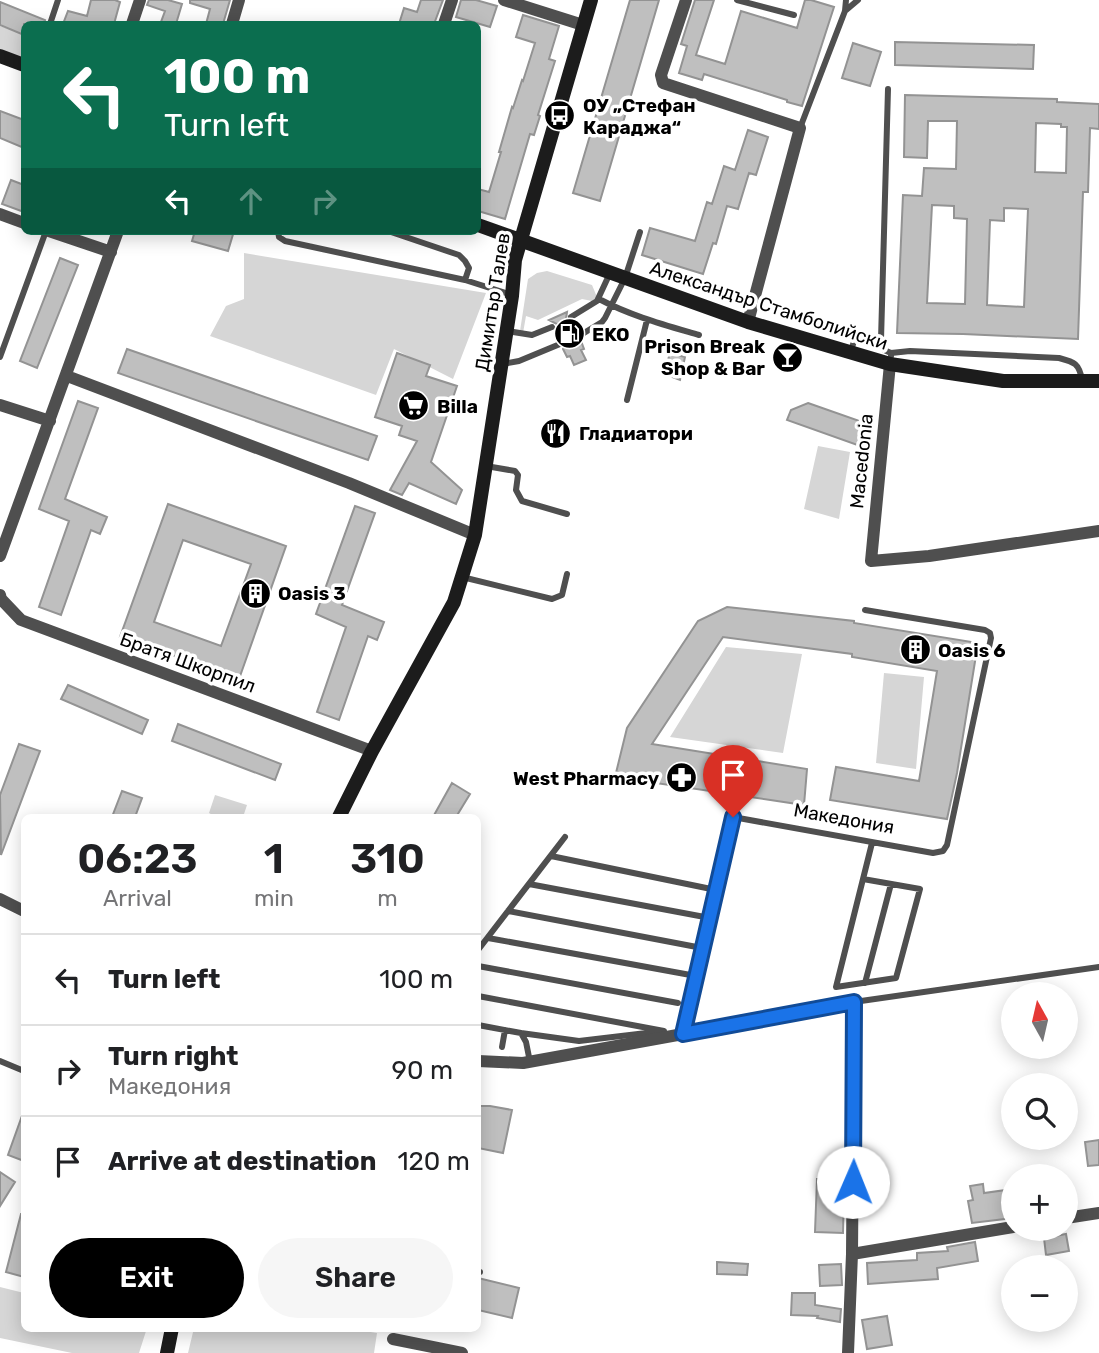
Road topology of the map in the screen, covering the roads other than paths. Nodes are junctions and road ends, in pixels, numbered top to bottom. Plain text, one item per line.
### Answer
1 (58, 0) edge
2 (140, 0) edge
3 (239, 0) edge
4 (452, 0) edge
5 (504, 0) edge
6 (591, 0) edge
7 (686, 0) edge
8 (737, 0) edge
9 (846, 0) edge
10 (858, 0) edge
11 (845, 11) junction
12 (794, 15) dead end
13 (51, 21) edge
14 (133, 21) edge
15 (233, 21) edge
16 (445, 21) edge
17 (583, 25) junction
18 (0, 56) edge
19 (21, 64) edge
20 (888, 89) dead end
21 (800, 128) junction
22 (0, 214) edge
23 (21, 222) edge
24 (481, 226) edge
25 (640, 232) dead end
26 (46, 235) edge
27 (60, 235) edge
28 (117, 235) edge
29 (279, 235) edge
30 (400, 235) edge
31 (520, 241) junction
32 (111, 252) junction
33 (610, 273) junction
34 (625, 278) junction
35 (465, 280) junction
36 (512, 296) junction
37 (599, 299) junction
38 (612, 306) junction
39 (571, 317) dead end
40 (647, 320) junction
41 (748, 322) junction
42 (552, 327) dead end
43 (507, 331) junction
44 (858, 331) dead end
45 (699, 335) dead end
46 (579, 336) dead end
47 (560, 344) dead end
48 (850, 353) junction
49 (0, 357) edge
50 (891, 359) junction
51 (501, 364) junction
52 (66, 376) junction
53 (1099, 381) edge
54 (1082, 382) junction
55 (627, 400) dead end
56 (0, 405) edge
57 (50, 421) junction
58 (486, 466) junction
59 (567, 514) dead end
60 (1099, 531) edge
61 (475, 535) junction
62 (0, 556) edge
63 (567, 574) dead end
64 (462, 577) junction
65 (0, 595) edge
66 (865, 610) dead end
67 (372, 751) junction
68 (340, 814) edge
69 (733, 817) joint
70 (565, 837) dead end
71 (872, 843) junction
72 (551, 856) junction
73 (863, 879) junction
74 (529, 884) junction
75 (891, 884) junction
76 (716, 890) junction
77 (0, 899) edge
78 (21, 910) edge
79 (508, 911) junction
80 (710, 918) junction
81 (488, 938) junction
82 (481, 946) edge
83 (703, 948) junction
84 (481, 967) edge
85 (1099, 967) edge
86 (696, 976) junction
87 (865, 983) junction
88 (481, 997) edge
89 (854, 1002) junction
90 (678, 1003) dead end
91 (481, 1026) edge
92 (505, 1030) junction
93 (521, 1033) junction
94 (683, 1034) junction
95 (502, 1047) dead end
96 (0, 1061) edge
97 (481, 1061) edge
98 (530, 1062) junction
99 (21, 1069) edge
100 (1099, 1213) edge
101 (1078, 1216) edge
102 (1001, 1229) edge
103 (852, 1254) junction
104 (171, 1332) edge
105 (393, 1339) dead end
106 (167, 1353) edge
107 (462, 1353) edge
108 (848, 1353) edge

1 - 13 lane
2 - 14 street
3 - 15 street
4 - 16 street
5 - 17 street
6 - 17 street, Димитър Талев
7 - 21 street
8 - 12 lane
9 - 11 lane
10 - 11 lane
11 - 21 lane
17 - 31 street, Димитър Талев
18 - 19 street
20 - 50 lane
21 - 41 street
22 - 23 street
24 - 31 street, Александър Стамболийски
25 - 34 lane
26 - 49 lane
27 - 32 street
28 - 32 street
29 - 35 lane
30 - 35 lane
31 - 33 street, Александър Стамболийски
31 - 36 street, Димитър Талев
32 - 52 street
33 - 34 street, Александър Стамболийски
33 - 37 lane
34 - 38 lane
34 - 41 street, Александър Стамболийски
35 - 36 lane
36 - 43 street, Димитър Талев
37 - 38 lane
37 - 39 lane
38 - 40 lane
38 - 46 lane
40 - 45 lane
40 - 55 lane
41 - 48 street, Александър Стамболийски
42 - 43 lane
43 - 51 street, Димитър Талев
44 - 48 lane
47 - 51 lane
48 - 50 street, Александър Стамболийски
50 - 54 street, Александър Стамболийски
50 - 54 lane
50 - 60 street, Macedonia
51 - 58 street, Димитър Талев
52 - 57 street
52 - 61 street
53 - 54 street, Александър Стамболийски
56 - 57 street
57 - 62 street
58 - 59 lane
58 - 61 street, Димитър Талев
61 - 64 street, Димитър Талев
63 - 64 lane
64 - 67 street, Димитър Талев
65 - 67 street, Братя Шкорпил
66 - 71 lane, Македония
67 - 68 street, Димитър Талев
69 - 71 lane, Македония
69 - 76 street, Македония
70 - 72 lane
71 - 73 lane
72 - 74 lane
72 - 76 lane
73 - 75 lane
73 - 87 lane
74 - 79 lane
74 - 80 lane
75 - 87 lane
75 - 87 lane
76 - 80 street, Македония
77 - 78 street
79 - 81 lane
79 - 83 lane
80 - 83 street, Македония
81 - 82 lane
81 - 86 lane
83 - 86 street, Македония
84 - 90 lane
85 - 89 lane
86 - 94 street, Македония
88 - 93 lane
89 - 94 lane
89 - 103 street
91 - 92 lane
92 - 93 lane
92 - 95 lane
93 - 98 lane
94 - 98 street
96 - 99 lane
97 - 98 street
100 - 101 street
102 - 103 street
103 - 108 street
104 - 106 street
105 - 107 street

